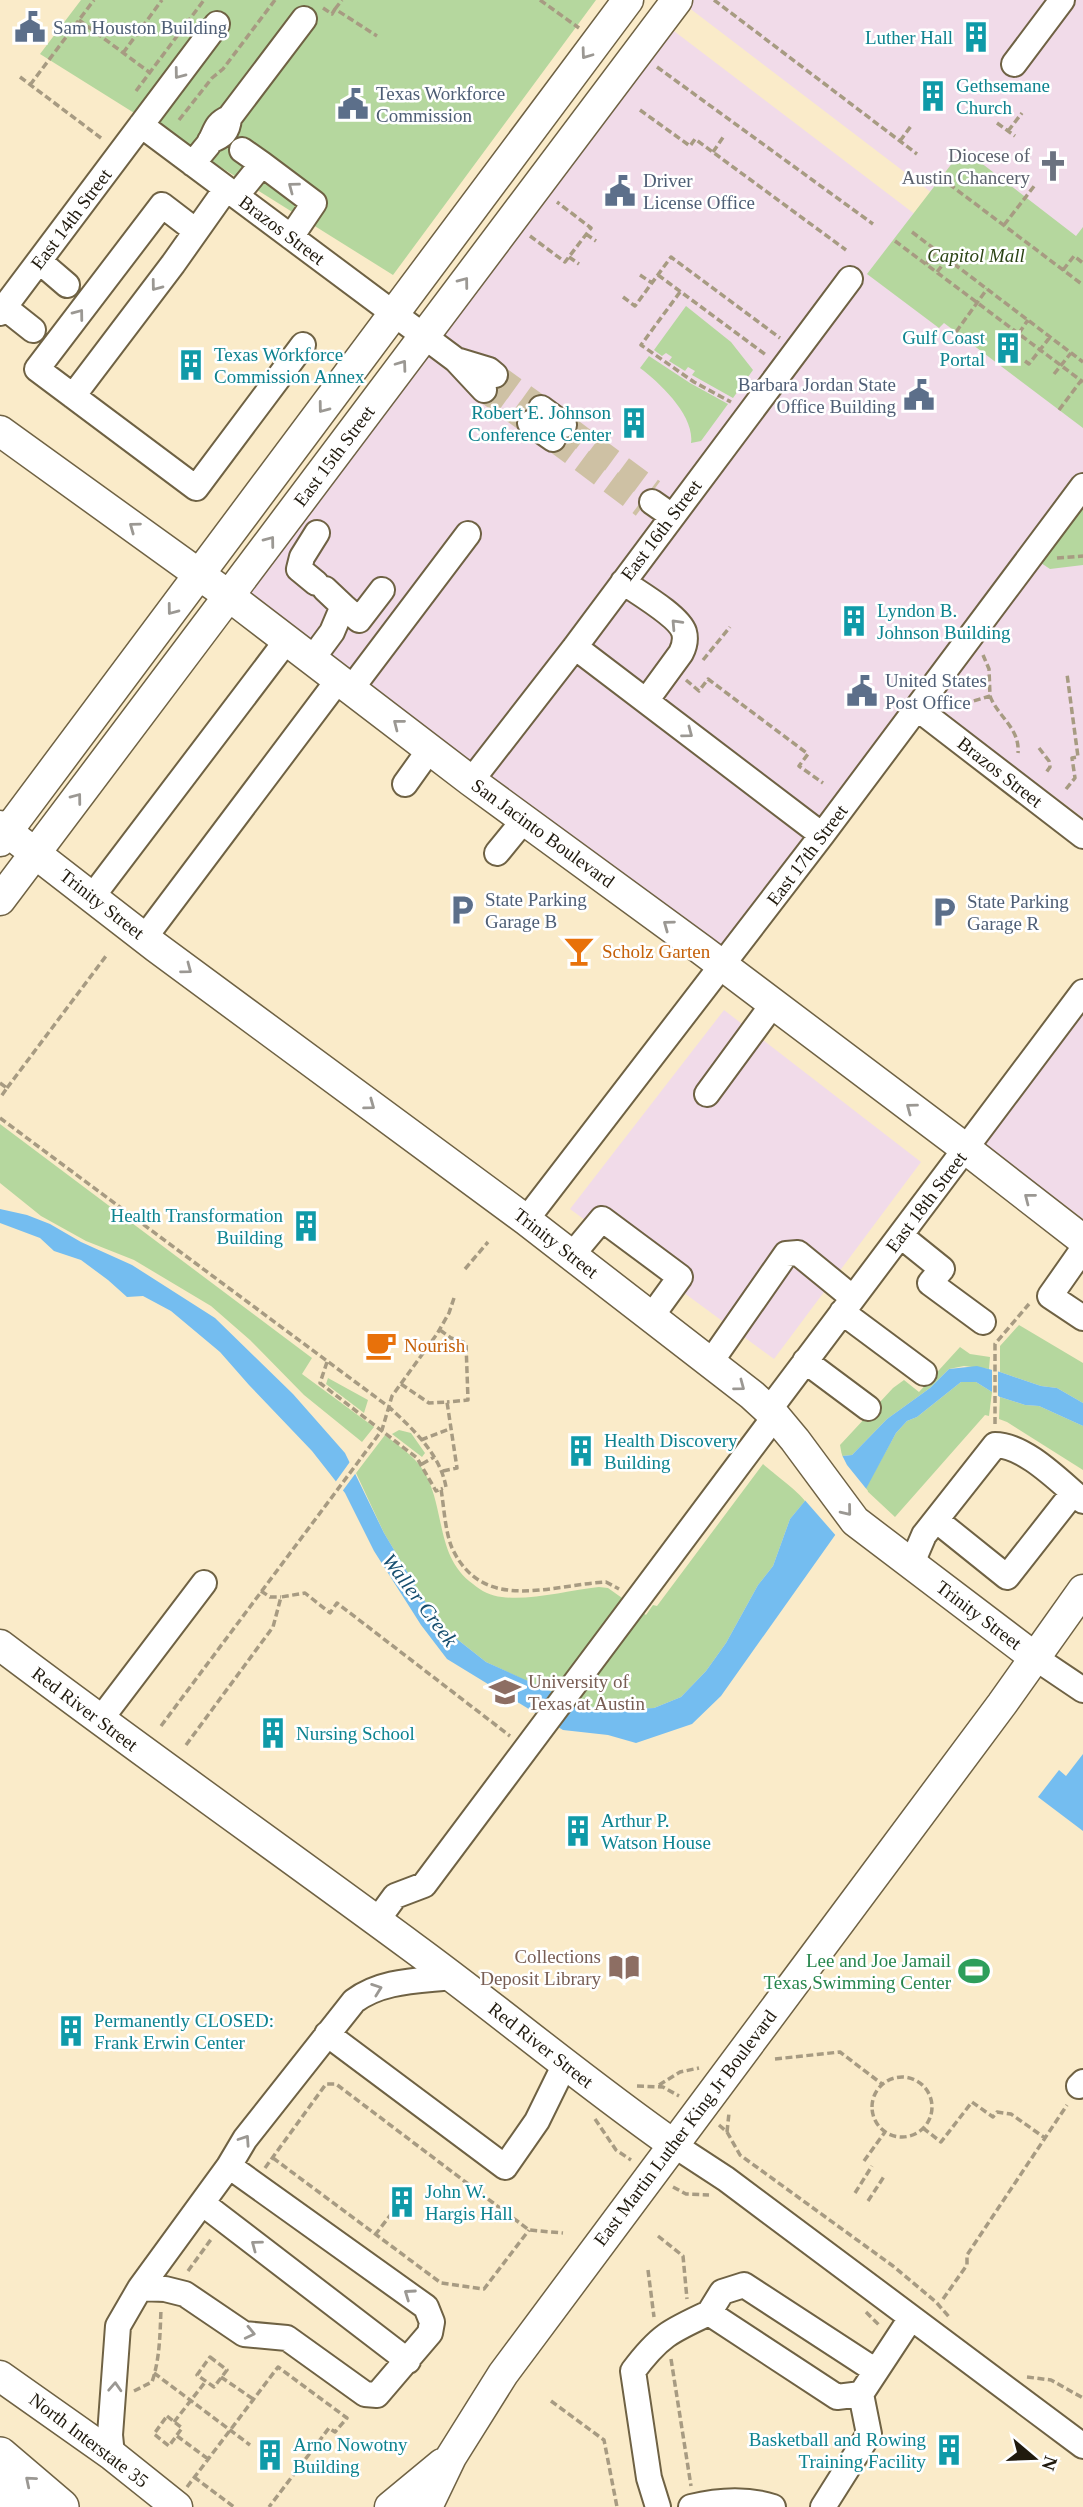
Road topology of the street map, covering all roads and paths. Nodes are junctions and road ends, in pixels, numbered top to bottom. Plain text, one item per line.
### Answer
1 (94, 0) edge
2 (162, 0) edge
3 (204, 0) edge
4 (275, 0) edge
5 (342, 0) edge
6 (540, 0) edge
7 (628, 0) edge
8 (714, 0) edge
9 (1062, 0) edge
10 (666, 4) edge
11 (335, 9) junction
12 (313, 13) joint
13 (79, 20) junction
14 (217, 23) dead end
15 (581, 30) dead end
16 (377, 36) dead end
17 (123, 53) junction
18 (1014, 64) dead end
19 (653, 65) dead end
20 (149, 72) junction
21 (20, 77) dead end
22 (30, 85) junction
23 (136, 91) dead end
24 (640, 110) dead end
25 (1022, 113) dead end
26 (179, 120) dead end
27 (997, 123) dead end
28 (141, 125) junction
29 (911, 126) dead end
30 (1008, 131) junction
31 (724, 136) dead end
32 (1015, 136) dead end
33 (102, 138) dead end
34 (900, 141) junction
35 (713, 152) junction
36 (917, 155) dead end
37 (193, 164) junction
38 (946, 176) dead end
39 (1035, 185) dead end
40 (231, 192) junction
41 (552, 199) dead end
42 (873, 224) dead end
43 (1004, 225) junction
44 (196, 231) junction
45 (912, 232) dead end
46 (526, 233) dead end
47 (586, 234) junction
48 (291, 237) junction
49 (596, 241) dead end
50 (895, 241) dead end
51 (846, 250) dead end
52 (936, 251) junction
53 (569, 257) junction
54 (947, 259) junction
55 (39, 261) junction
56 (1083, 263) edge
57 (579, 264) dead end
58 (926, 264) junction
59 (1063, 270) junction
60 (937, 272) junction
61 (640, 275) dead end
62 (658, 275) junction
63 (850, 279) dead end
64 (652, 284) junction
65 (67, 285) dead end
66 (1083, 285) edge
67 (987, 289) junction
68 (680, 292) junction
69 (623, 297) dead end
70 (978, 302) junction
71 (2, 310) edge
72 (393, 314) junction
73 (1028, 320) junction
74 (33, 330) dead end
75 (956, 332) dead end
76 (1018, 333) junction
77 (424, 337) junction
78 (1050, 337) junction
79 (780, 339) dead end
80 (303, 345) dead end
81 (1040, 350) junction
82 (1071, 352) junction
83 (768, 356) dead end
84 (1025, 361) dead end
85 (1083, 362) edge
86 (1061, 365) junction
87 (1054, 374) dead end
88 (1082, 380) edge
89 (490, 383) tunnel mouth
90 (73, 396) junction
91 (733, 403) dead end
92 (1059, 410) dead end
93 (535, 415) tunnel mouth
94 (0, 431) edge
95 (559, 432) tunnel mouth
96 (1083, 486) edge
97 (293, 511) junction
98 (468, 534) dead end
99 (1083, 556) edge
100 (1051, 559) dead end
101 (199, 574) junction
102 (623, 582) junction
103 (382, 590) dead end
104 (328, 593) junction
105 (229, 596) junction
106 (287, 640) junction
107 (575, 647) junction
108 (981, 652) dead end
109 (312, 659) junction
110 (1067, 674) dead end
111 (686, 680) dead end
112 (345, 684) junction
113 (990, 696) junction
114 (646, 701) junction
115 (953, 702) dead end
116 (918, 709) junction
117 (1039, 748) dead end
118 (430, 749) junction
119 (1018, 753) dead end
120 (1045, 774) dead end
121 (471, 780) junction
122 (823, 783) dead end
123 (405, 784) dead end
124 (1066, 789) dead end
125 (524, 820) junction
126 (2, 833) edge
127 (822, 835) junction
128 (1083, 836) edge
129 (36, 852) junction
130 (497, 853) dead end
131 (92, 897) junction
132 (0, 900) edge
133 (145, 937) junction
134 (106, 956) dead end
135 (723, 965) junction
136 (1083, 992) edge
137 (774, 1004) junction
138 (0, 1083) edge
139 (7, 1088) junction
140 (707, 1094) dead end
141 (0, 1098) edge
142 (0, 1118) edge
143 (966, 1149) junction
144 (526, 1220) junction
145 (901, 1236) junction
146 (1083, 1240) edge
147 (488, 1242) dead end
148 (1083, 1249) edge
149 (572, 1255) junction
150 (465, 1269) dead end
151 (455, 1295) dead end
152 (848, 1305) junction
153 (651, 1317) junction
154 (1083, 1318) edge
155 (984, 1322) dead end
156 (440, 1330) junction
157 (995, 1346) dead end
158 (327, 1362) junction
159 (805, 1362) junction
160 (710, 1363) junction
161 (924, 1373) dead end
162 (401, 1384) junction
163 (447, 1402) junction
164 (389, 1408) junction
165 (868, 1408) dead end
166 (772, 1413) junction
167 (995, 1418) dead end
168 (452, 1428) junction
169 (382, 1430) junction
170 (421, 1440) junction
171 (434, 1457) junction
172 (422, 1464) junction
173 (443, 1471) junction
174 (441, 1489) junction
175 (1078, 1497) edge
176 (936, 1520) junction
177 (912, 1563) junction
178 (204, 1583) dead end
179 (1083, 1590) edge
180 (261, 1591) junction
181 (281, 1597) junction
182 (633, 1608) junction
183 (0, 1645) edge
184 (1034, 1657) junction
185 (1083, 1690) edge
186 (100, 1720) junction
187 (160, 1726) dead end
188 (534, 1741) junction
189 (186, 1745) dead end
190 (376, 1922) junction
191 (453, 1977) junction
192 (327, 2034) junction
193 (775, 2060) dead end
194 (735, 2061) junction
195 (565, 2064) junction
196 (882, 2084) junction
197 (1081, 2084) edge
198 (644, 2095) dead end
199 (721, 2126) dead end
200 (923, 2128) junction
201 (885, 2132) junction
202 (615, 2134) dead end
203 (730, 2138) junction
204 (1045, 2138) junction
205 (612, 2143) dead end
206 (674, 2145) junction
207 (726, 2148) dead end
208 (272, 2158) dead end
209 (864, 2161) dead end
210 (229, 2166) junction
211 (872, 2166) dead end
212 (885, 2175) dead end
213 (855, 2193) dead end
214 (868, 2202) dead end
215 (202, 2203) junction
216 (392, 2213) dead end
217 (528, 2230) dead end
218 (375, 2235) junction
219 (658, 2236) dead end
220 (648, 2270) dead end
221 (140, 2288) junction
222 (943, 2299) dead end
223 (654, 2318) dead end
224 (699, 2318) junction
225 (911, 2318) junction
226 (952, 2319) dead end
227 (670, 2354) dead end
228 (408, 2361) junction
229 (876, 2371) junction
230 (154, 2374) dead end
231 (1020, 2375) dead end
232 (0, 2376) edge
233 (221, 2377) junction
234 (206, 2381) junction
235 (861, 2394) junction
236 (1083, 2398) edge
237 (253, 2399) junction
238 (551, 2400) dead end
239 (191, 2402) junction
240 (174, 2422) junction
241 (230, 2430) junction
242 (177, 2435) junction
243 (250, 2445) dead end
244 (1083, 2446) edge
245 (0, 2455) edge
246 (112, 2455) junction
247 (451, 2457) junction
248 (208, 2459) junction
249 (194, 2477) junction
250 (0, 2487) edge
251 (180, 2500) edge
252 (692, 2500) edge
253 (20, 2507) edge
254 (61, 2507) edge
255 (234, 2507) edge
256 (269, 2507) edge
257 (390, 2507) edge
258 (427, 2507) edge
259 (617, 2507) edge
260 (658, 2507) edge
261 (773, 2507) edge
262 (823, 2507) edge

1 - 13 path
2 - 17 path
3 - 20 path
4 - 26 path
5 - 11 path
6 - 15 path
7 -> 72 main road, East 15th Street
8 - 34 path
9 - 18 street
77 -> 10 main road, East 15th Street
11 - 12 path
11 - 16 path
12 - 37 street
13 - 17 path
13 - 22 path
14 -> 28 street, East 14th Street
17 - 20 path
19 - 42 path
20 - 23 path
21 - 22 path
22 - 33 path
24 - 35 path
25 - 30 path
27 - 30 path
28 - 37 street, Brazos Street
28 - 55 street, East 14th Street
29 - 34 path
30 - 32 path
31 - 35 path
34 - 36 path
35 - 51 path
37 - 40 street, Brazos Street
38 - 43 path
39 - 43 path
40 - 44 street
40 - 48 street, Brazos Street
48 -> 40 street
41 - 47 path
43 - 59 path
44 -> 90 street
90 -> 44 street
45 - 52 path
46 - 53 path
47 - 49 path
47 - 53 path
48 - 72 street, Brazos Street
50 - 58 path
52 - 54 path
52 - 58 path
53 - 57 path
54 - 60 path
54 - 67 path
55 - 65 street
55 - 71 street, East 14th Street
56 - 59 path
58 - 60 path
59 - 66 path
60 - 70 path
61 - 64 path
62 - 64 path
62 - 68 path
62 - 79 path
63 - 102 street, East 16th Street
64 - 69 path
67 - 70 path
67 - 73 path
68 - 83 path
68 - 91 path
70 - 75 path
70 - 76 path
71 - 74 street
72 - 77 street, Brazos Street
72 -> 101 main road, East 15th Street
73 - 76 path
73 - 78 path
76 - 81 path
77 - 89 street, Brazos Street
97 -> 77 main road, East 15th Street
78 - 81 path
78 - 82 path
80 - 90 street
81 - 84 path
81 - 86 path
82 - 85 path
82 - 86 path
86 - 87 path
86 - 88 path
88 - 92 path
93 - 95 street
101 -> 94 main road, San Jacinto Boulevard
96 - 116 street, East 17th Street
97 - 104 street
105 -> 97 main road, East 15th Street
98 - 112 street
99 - 100 path
101 - 105 main road, San Jacinto Boulevard
101 -> 126 main road, East 15th Street
102 - 107 street, East 16th Street
114 -> 102 street
103 - 104 street
104 - 109 street
105 - 106 main road, San Jacinto Boulevard
129 -> 105 main road, East 15th Street
106 - 109 main road, San Jacinto Boulevard
106 - 131 street
107 - 114 street
107 - 121 street, East 16th Street
108 - 113 path
109 - 112 main road, San Jacinto Boulevard
110 - 124 path
111 - 122 path
118 -> 112 main road, San Jacinto Boulevard
112 - 133 street
113 - 115 path
113 - 119 path
114 -> 127 street
116 - 127 street, East 17th Street
116 - 128 street, Brazos Street
117 - 120 path
118 - 121 main road, San Jacinto Boulevard
118 - 123 street
121 - 125 main road, San Jacinto Boulevard
125 - 130 street
135 -> 125 main road, San Jacinto Boulevard
126 - 129 main road, Trinity Street
127 - 135 street, East 17th Street
129 - 131 main road, Trinity Street
129 - 132 main road, East 15th Street
131 - 133 main road, Trinity Street
133 -> 144 main road, Trinity Street
134 - 139 path
135 - 137 main road, San Jacinto Boulevard
135 - 144 street, East 17th Street
136 - 143 street, East 18th Street
137 - 140 street
143 -> 137 main road, San Jacinto Boulevard
138 - 139 path
139 - 141 path
142 - 158 path
143 - 145 street, East 18th Street
146 -> 143 main road, San Jacinto Boulevard
144 - 149 main road, Trinity Street
145 - 152 street, East 18th Street
145 - 155 street
147 - 150 path
148 - 154 street
149 - 153 main road, Trinity Street
149 - 153 street
151 - 156 path
152 - 159 street, East 18th Street
152 - 160 street
152 - 161 street
153 - 160 main road, Trinity Street
156 - 162 path
156 - 163 path
157 - 167 path
158 - 164 path
158 - 169 path
159 - 165 street
159 - 166 street, East 18th Street
160 -> 166 main road, Trinity Street
162 - 163 path
162 - 164 path
163 - 168 path
164 - 169 path
164 - 170 path
166 -> 177 main road, Trinity Street
166 - 182 street, East 18th Street
168 - 170 path
168 - 173 path
169 - 172 path
169 - 180 path
170 - 171 path
171 - 172 path
171 - 173 path
172 - 174 path
173 - 174 path
174 - 182 path
175 - 176 street
175 - 176 street
176 - 177 street
177 - 184 main road, Trinity Street
178 - 186 street
179 - 184 main road, East Martin Luther King Jr Boulevard
180 - 181 path
180 - 187 path
181 - 188 path
181 - 189 path
182 - 188 street, East 18th Street
183 - 186 main road, Red River Street
184 - 185 street, Trinity Street
184 - 194 main road, East Martin Luther King Jr Boulevard
186 - 190 main road, Red River Street
188 - 190 street, East 18th Street
190 - 191 main road, Red River Street
192 -> 191 street
191 - 195 main road, Red River Street
192 - 195 street
210 -> 192 street
193 - 196 path
194 - 198 path
194 - 206 main road, East Martin Luther King Jr Boulevard
195 - 206 main road, Red River Street
196 - 200 path
196 - 201 path
197 - 204 path
199 - 203 path
200 - 201 path
200 - 204 path
201 - 209 path
202 - 205 path
203 - 207 path
203 - 226 path
204 - 222 path
206 - 225 street, Red River Street
206 - 247 main road, East Martin Luther King Jr Boulevard
208 - 218 path
210 - 215 street
228 -> 210 street
211 - 213 path
212 - 214 path
215 - 221 street
228 -> 215 street
216 - 218 path
217 - 218 path
219 - 224 path
220 - 223 path
221 -> 228 street
246 -> 221 street
224 - 229 street
224 - 235 street
224 - 260 street
225 - 229 street
225 - 244 street, Red River Street
227 - 252 path
229 - 235 street
230 - 239 path
231 - 236 path
232 - 246 main road, North Interstate 35
233 - 234 path
233 - 234 path
233 - 237 path
234 - 239 path
235 - 262 street
237 - 241 path
237 - 256 path
238 - 259 path
239 - 240 path
239 - 241 path
240 - 242 path
240 - 242 path
241 - 243 path
241 - 248 path
242 - 248 path
254 -> 245 highway
246 - 251 main road, North Interstate 35
247 - 257 main road
247 - 258 main road, East Martin Luther King Jr Boulevard
248 - 249 path
249 - 251 path
249 - 255 path
250 - 253 highway
252 - 261 street

